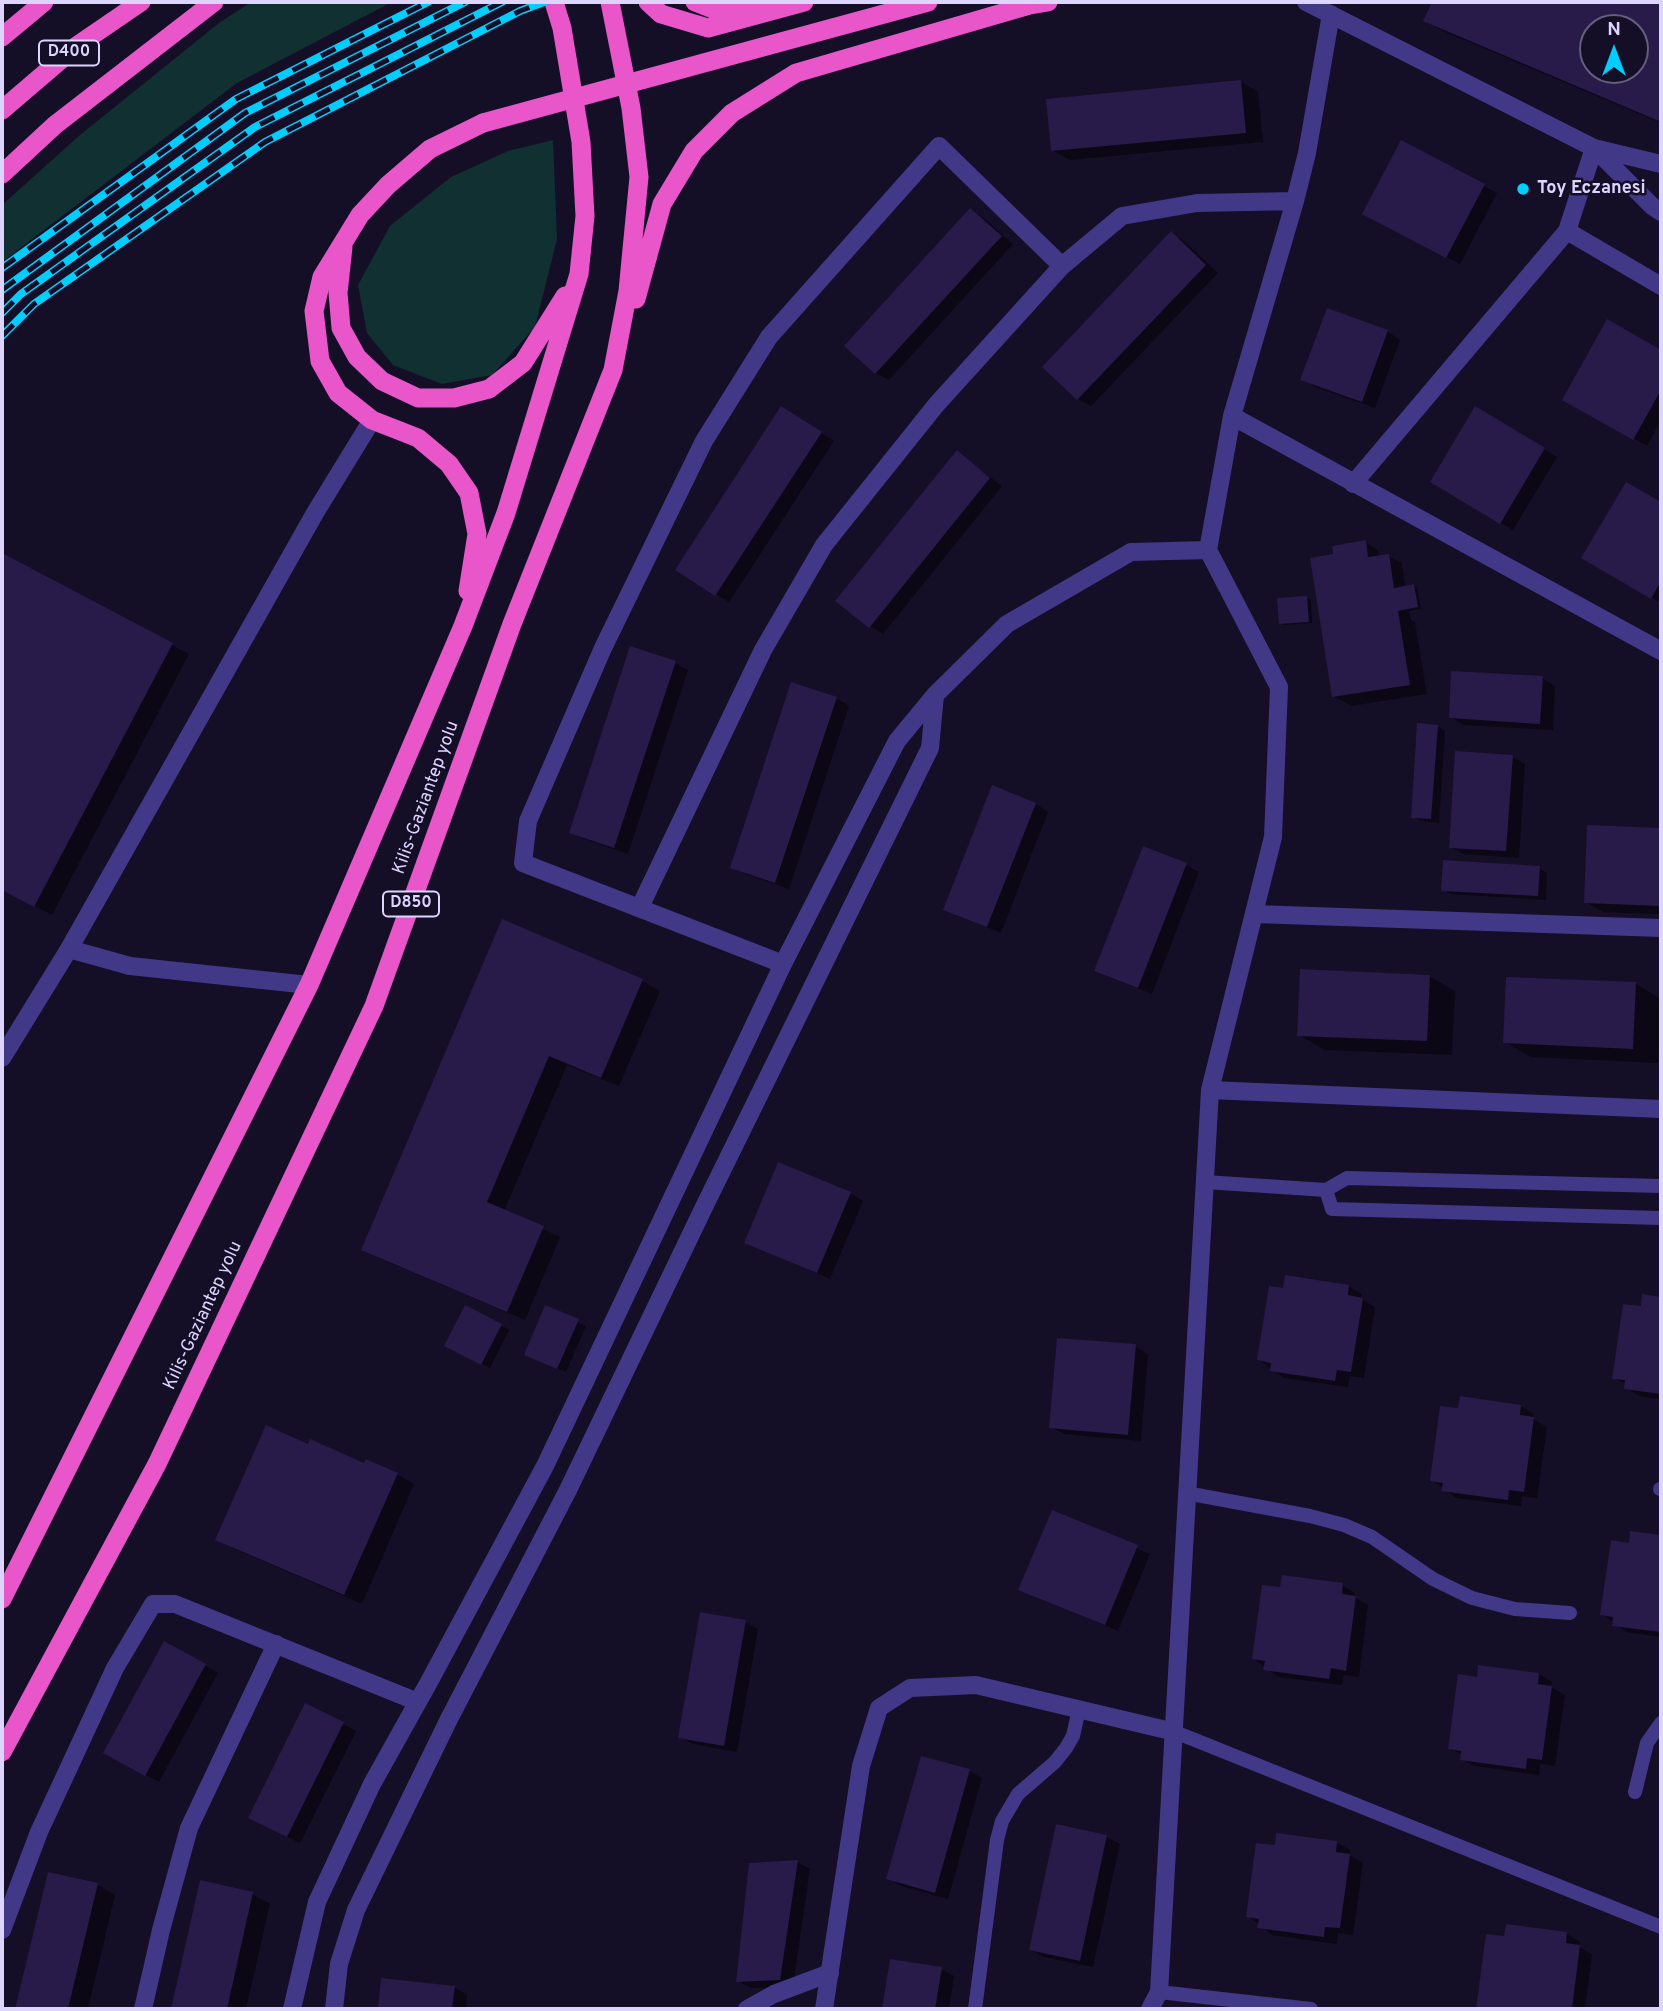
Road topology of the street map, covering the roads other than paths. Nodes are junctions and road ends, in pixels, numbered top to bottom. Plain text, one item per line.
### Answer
1 (44, 2) edge
2 (141, 2) edge
3 (214, 2) edge
4 (554, 2) edge
5 (610, 2) edge
6 (648, 2) edge
7 (695, 2) edge
8 (751, 2) edge
9 (804, 2) edge
10 (928, 2) edge
11 (1048, 2) edge
12 (1306, 2) edge
13 (1331, 14) junction
14 (2, 37) edge
15 (2, 110) edge
16 (1594, 148) junction
17 (1661, 164) edge
18 (2, 174) edge
19 (1295, 201) junction
20 (1661, 212) edge
21 (1567, 230) junction
22 (344, 239) junction
23 (1062, 266) junction
24 (579, 274) junction
25 (1661, 286) edge
26 (613, 370) junction
27 (1232, 416) junction
28 (372, 420) junction
29 (1353, 484) junction
30 (1208, 550) junction
31 (463, 626) junction
32 (1661, 651) edge
33 (935, 695) junction
34 (640, 907) junction
35 (1255, 914) junction
36 (1661, 928) edge
37 (69, 949) junction
38 (783, 964) junction
39 (309, 985) junction
40 (2, 1058) edge
41 (1210, 1090) junction
42 (1661, 1109) edge
43 (1205, 1182) junction
44 (1661, 1186) edge
45 (1326, 1190) junction
46 (1661, 1218) edge
47 (1186, 1493) junction
48 (2, 1599) edge
49 (1570, 1613) dead end
50 (276, 1644) junction
51 (418, 1702) junction
52 (1079, 1709) junction
53 (1661, 1723) edge
54 (1175, 1732) junction
55 (2, 1752) edge
56 (1635, 1792) dead end
57 (1661, 1927) edge
58 (2, 1930) edge
59 (830, 1973) junction
60 (1162, 2001) edge
61 (143, 2009) edge
62 (292, 2009) edge
63 (334, 2009) edge
64 (747, 2009) edge
65 (824, 2009) edge
66 (975, 2009) edge
67 (1150, 2009) edge
68 (1311, 2009) edge

1 - 14 highway
2 - 15 highway, D400
3 - 18 highway
4 - 24 highway, Kilis-Gaziantep yolu
5 - 26 highway, Kilis-Gaziantep yolu / D850
6 - 9 highway
7 - 8 highway
10 - 22 highway, bridge
11 - 26 highway
12 - 13 street
13 - 16 street
13 - 19 street
16 - 17 street
16 - 20 street
16 - 21 street
19 - 23 street
19 - 27 street
21 - 25 street
21 - 29 street
22 - 24 highway
22 - 28 highway
23 - 34 street
23 - 34 street
24 - 31 highway, Kilis-Gaziantep yolu
26 - 55 highway, Kilis-Gaziantep yolu / D850
27 - 29 street
27 - 30 street
28 - 31 highway
28 - 37 street
29 - 32 street
30 - 33 street
30 - 35 street
31 - 39 highway, Kilis-Gaziantep yolu
33 - 38 street
33 - 63 street
34 - 38 street
35 - 36 street
35 - 41 street
37 - 39 street
37 - 40 street
38 - 51 street
39 - 48 highway, Kilis-Gaziantep yolu
41 - 42 street
41 - 43 street
43 - 45 lane
43 - 47 street
44 - 45 lane
45 - 46 lane
47 - 49 lane
47 - 54 street
50 - 51 street
50 - 58 street
50 - 61 street
51 - 62 street
52 - 54 street
52 - 59 street
52 - 66 lane
53 - 56 lane
54 - 57 lane
54 - 60 street
59 - 64 street
59 - 65 street
60 - 67 street
60 - 68 lane

